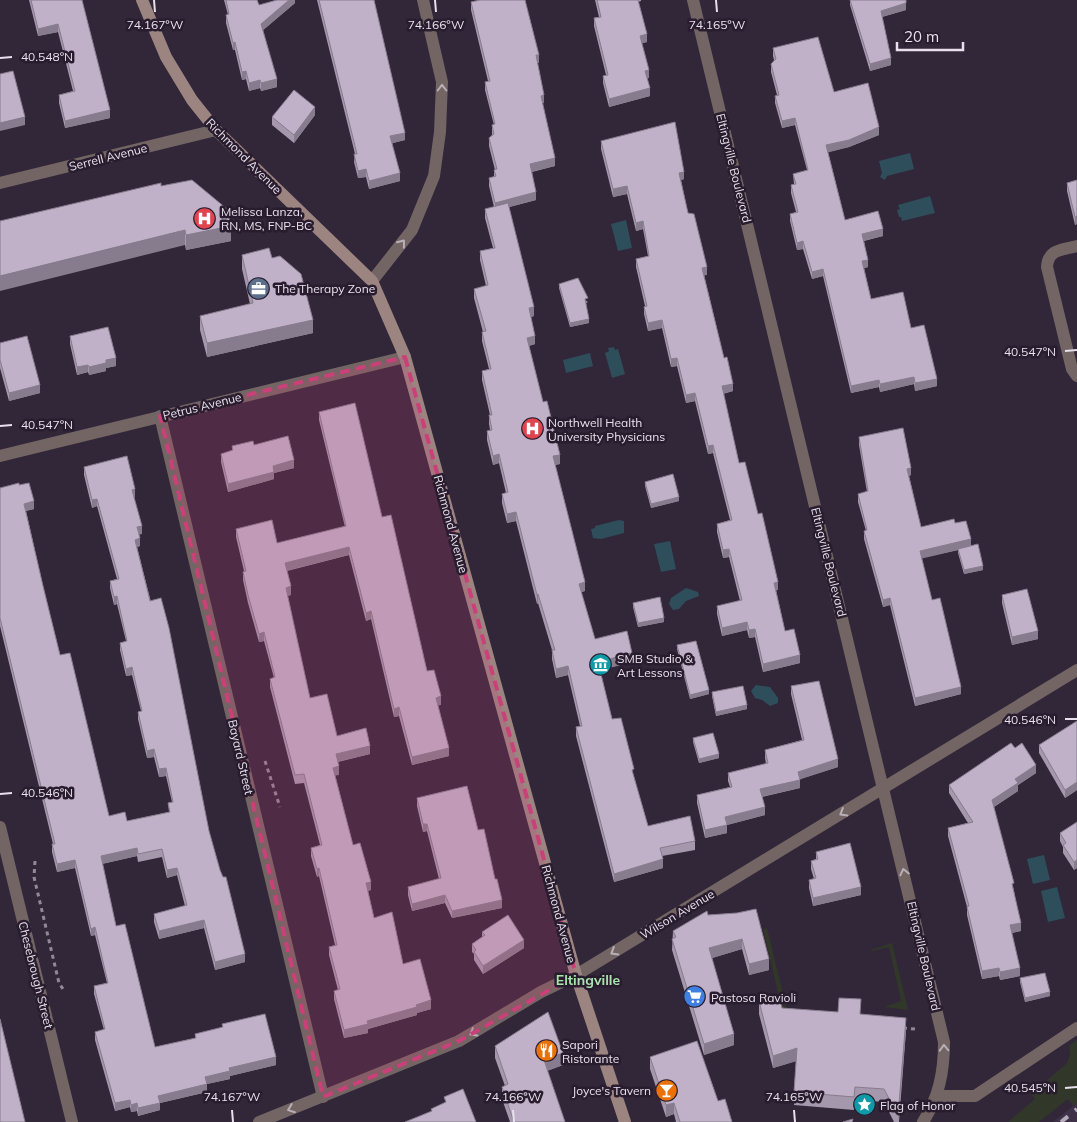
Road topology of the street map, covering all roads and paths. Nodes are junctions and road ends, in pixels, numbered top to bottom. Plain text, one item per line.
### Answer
1 (142, 0) edge
2 (423, 0) edge
3 (693, 0) edge
4 (216, 130) junction
5 (0, 183) edge
6 (1077, 246) edge
7 (372, 281) junction
8 (405, 356) junction
9 (1077, 376) edge
10 (160, 416) junction
11 (0, 456) edge
12 (1077, 670) edge
13 (265, 761) dead end
14 (884, 787) junction
15 (280, 807) dead end
16 (0, 827) edge
17 (36, 861) dead end
18 (576, 975) junction
19 (63, 990) dead end
20 (896, 1027) edge
21 (1077, 1028) edge
22 (914, 1029) dead end
23 (937, 1096) junction
24 (323, 1097) junction
25 (72, 1122) edge
26 (259, 1122) edge
27 (625, 1122) edge
28 (923, 1122) edge

1 - 4 main road, Richmond Avenue
7 -> 2 street
3 - 14 street, Eltingville Boulevard
4 - 5 street, Serrell Avenue
4 - 7 main road, Richmond Avenue
6 - 9 street
7 - 8 main road, Richmond Avenue
8 - 10 street, Petrus Avenue
8 - 18 main road, Richmond Avenue
10 - 11 street, Petrus Avenue
10 - 24 street, Bayard Street
12 - 14 street, Wilson Avenue
13 - 15 path
14 -> 18 street, Wilson Avenue
23 -> 14 street, Eltingville Boulevard
16 - 25 street, Chesebrough Street
17 - 19 path
18 -> 24 street, Wilson Avenue
18 - 27 main road, Richmond Avenue
20 - 22 path
21 - 23 street
23 - 28 street, Eltingville Boulevard
24 -> 26 street, Wilson Avenue

